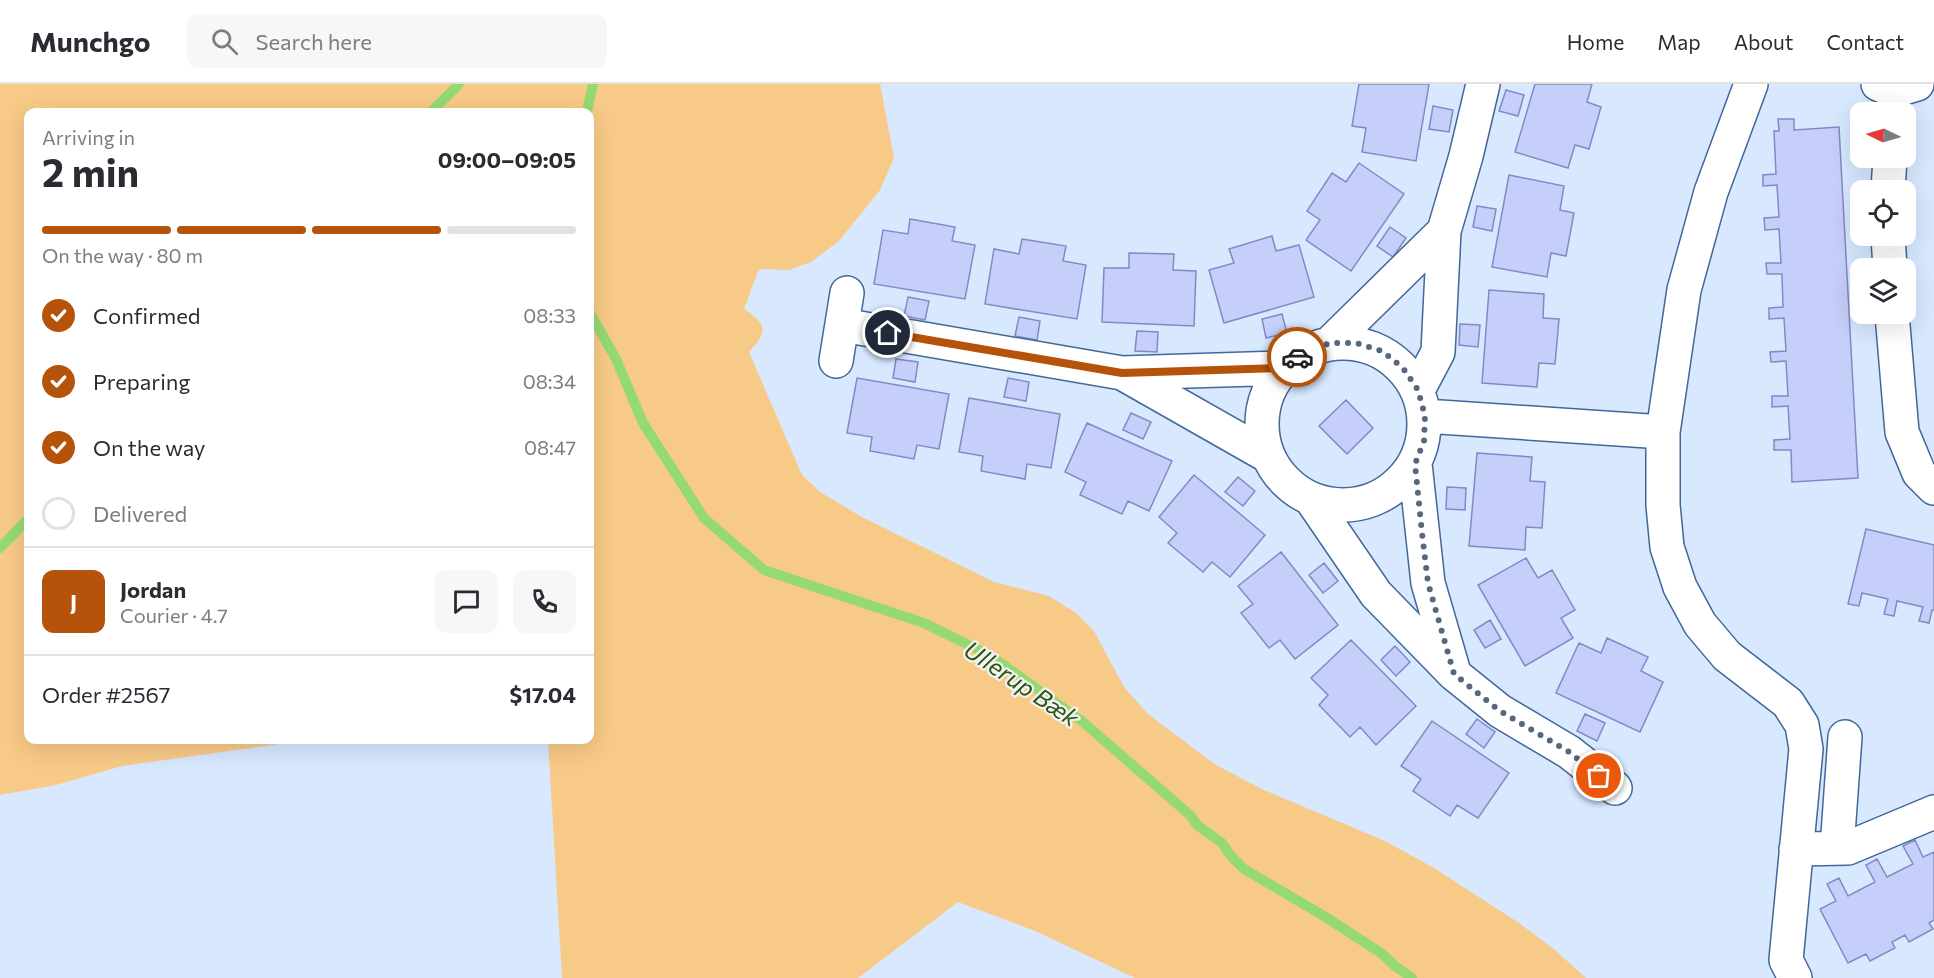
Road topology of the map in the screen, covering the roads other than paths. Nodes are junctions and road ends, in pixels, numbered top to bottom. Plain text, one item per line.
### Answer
1 (1483, 84) edge
2 (1751, 84) edge
3 (1444, 231) junction
4 (847, 293) dead end
5 (1894, 324) edge
6 (842, 325) junction
7 (1330, 343) junction
8 (836, 361) dead end
9 (1284, 368) junction
10 (1122, 373) junction
11 (1421, 403) junction
12 (1663, 432) junction
13 (1268, 456) junction
14 (1415, 464) junction
15 (1934, 488) edge
16 (1311, 499) junction
17 (1454, 674) junction
18 (1845, 737) dead end
19 (1615, 788) dead end
20 (1934, 812) edge
21 (1837, 848) junction
22 (1796, 849) junction
23 (1795, 978) edge

1 - 3 street
2 - 12 street
3 - 7 street
3 - 11 street
4 - 6 street
5 - 15 street
6 - 8 street
6 - 10 street
7 - 9 street
7 - 11 street
9 - 10 street
9 - 13 street
10 - 13 street
11 - 12 street
11 - 14 street
12 - 22 street
13 - 16 street
14 - 16 street
14 - 17 street
16 - 17 street
17 - 19 street
18 - 21 street
20 - 21 street
21 - 22 street
22 - 23 street

